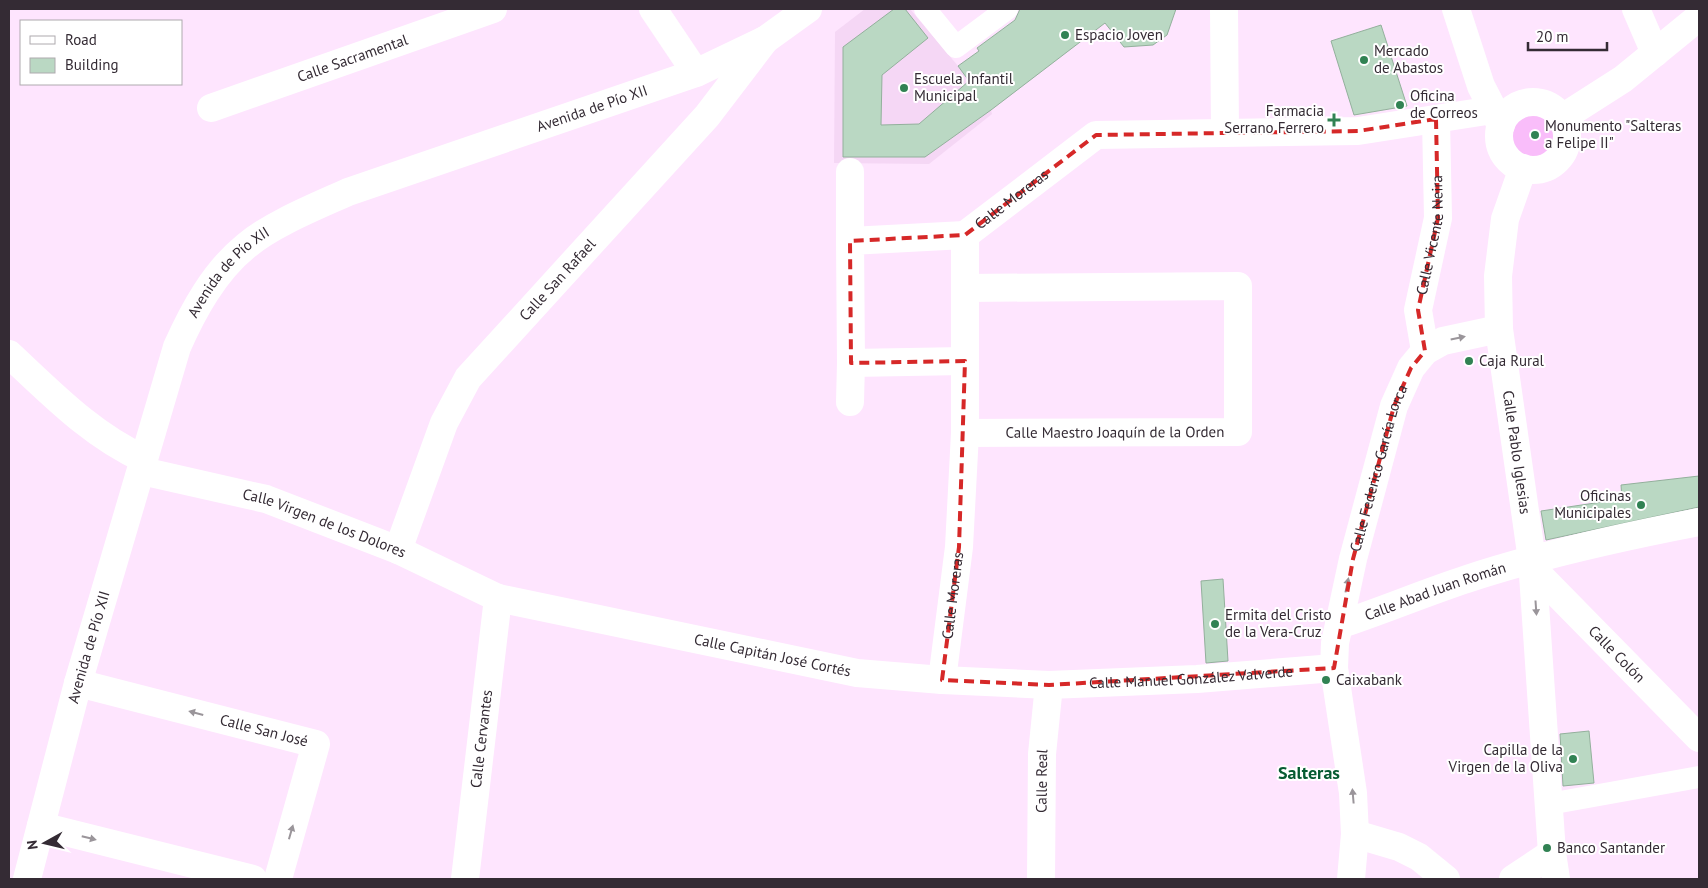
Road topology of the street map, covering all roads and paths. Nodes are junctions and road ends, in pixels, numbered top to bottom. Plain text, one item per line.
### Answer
1 (493, 9) edge
2 (653, 9) edge
3 (808, 9) edge
4 (924, 9) edge
5 (1007, 9) edge
6 (1224, 9) edge
7 (1456, 9) edge
8 (1636, 9) edge
9 (1699, 18) edge
10 (765, 40) junction
11 (1655, 53) junction
12 (696, 73) junction
13 (211, 108) dead end
14 (1497, 118) junction
15 (1562, 118) junction
16 (1436, 119) junction
17 (1225, 132) junction
18 (1523, 168) junction
19 (850, 172) dead end
20 (965, 235) junction
21 (850, 241) junction
22 (965, 288) junction
23 (1499, 330) junction
24 (1425, 351) junction
25 (9, 354) edge
26 (965, 361) junction
27 (850, 363) junction
28 (850, 402) dead end
29 (965, 433) junction
30 (143, 465) junction
31 (1699, 522) edge
32 (398, 550) junction
33 (1533, 565) junction
34 (498, 598) junction
35 (1339, 626) junction
36 (1334, 668) junction
37 (942, 680) junction
38 (78, 683) junction
39 (1050, 685) junction
40 (1699, 738) edge
41 (1699, 777) edge
42 (1549, 804) junction
43 (41, 826) junction
44 (1355, 834) junction
45 (1554, 866) edge
46 (27, 879) edge
47 (253, 879) edge
48 (278, 879) edge
49 (465, 879) edge
50 (1041, 879) edge
51 (1351, 879) edge
52 (1446, 879) edge
53 (1513, 879) edge

1 - 13 street, Calle Sacramental
2 - 12 street
3 - 10 street, Avenida de Pío XII
4 - 5 street
6 - 17 street
7 - 14 street
8 - 11 street
9 - 11 street
10 - 12 street, Avenida de Pío XII
10 - 32 street, Calle San Rafael
11 - 15 street
12 - 30 street, Avenida de Pío XII
14 - 15 street
14 - 16 street, Calle Moreras
14 - 18 street
15 - 18 street
16 - 17 street, Calle Moreras
16 - 24 street, Calle Vicente Neira
17 - 20 street, Calle Moreras
18 - 23 street, Calle Pablo Iglesias
19 - 21 street
20 - 21 street
20 - 22 street, Calle Moreras
21 - 27 street
22 - 26 street, Calle Moreras
22 - 29 street, Calle Maestro Joaquín de la Orden
24 -> 23 street, Calle Federico García Lorca
23 - 33 street, Calle Pablo Iglesias
35 -> 24 street, Calle Federico García Lorca
25 - 30 street, Calle Virgen de los Dolores
26 - 27 street
26 - 29 street, Calle Moreras
27 - 28 street
29 - 37 street, Calle Moreras
30 - 32 street, Calle Virgen de los Dolores
30 - 38 street, Avenida de Pío XII
31 - 33 street, Calle Abad Juan Román
32 - 34 street, Calle Virgen de los Dolores
33 - 35 street, Calle Abad Juan Román
33 - 40 street, Calle Colón
33 -> 42 street, Calle Pablo Iglesias
34 - 37 street, Calle Capitán José Cortés
34 - 49 street, Calle Cervantes
35 - 36 street, Calle Federico García Lorca
36 - 39 street, Calle Manuel González Valverde
44 -> 36 street, Calle Federico García Lorca
37 - 39 street, Calle Capitán José Cortés
38 - 43 street, Avenida de Pío XII
48 -> 38 street, Calle San José
39 - 50 street, Calle Real
41 - 42 street
42 - 45 street, Calle Pablo Iglesias
43 - 46 street, Avenida de Pío XII
43 -> 47 street
44 - 51 street, Calle Federico García Lorca
44 - 52 street
45 - 53 street

